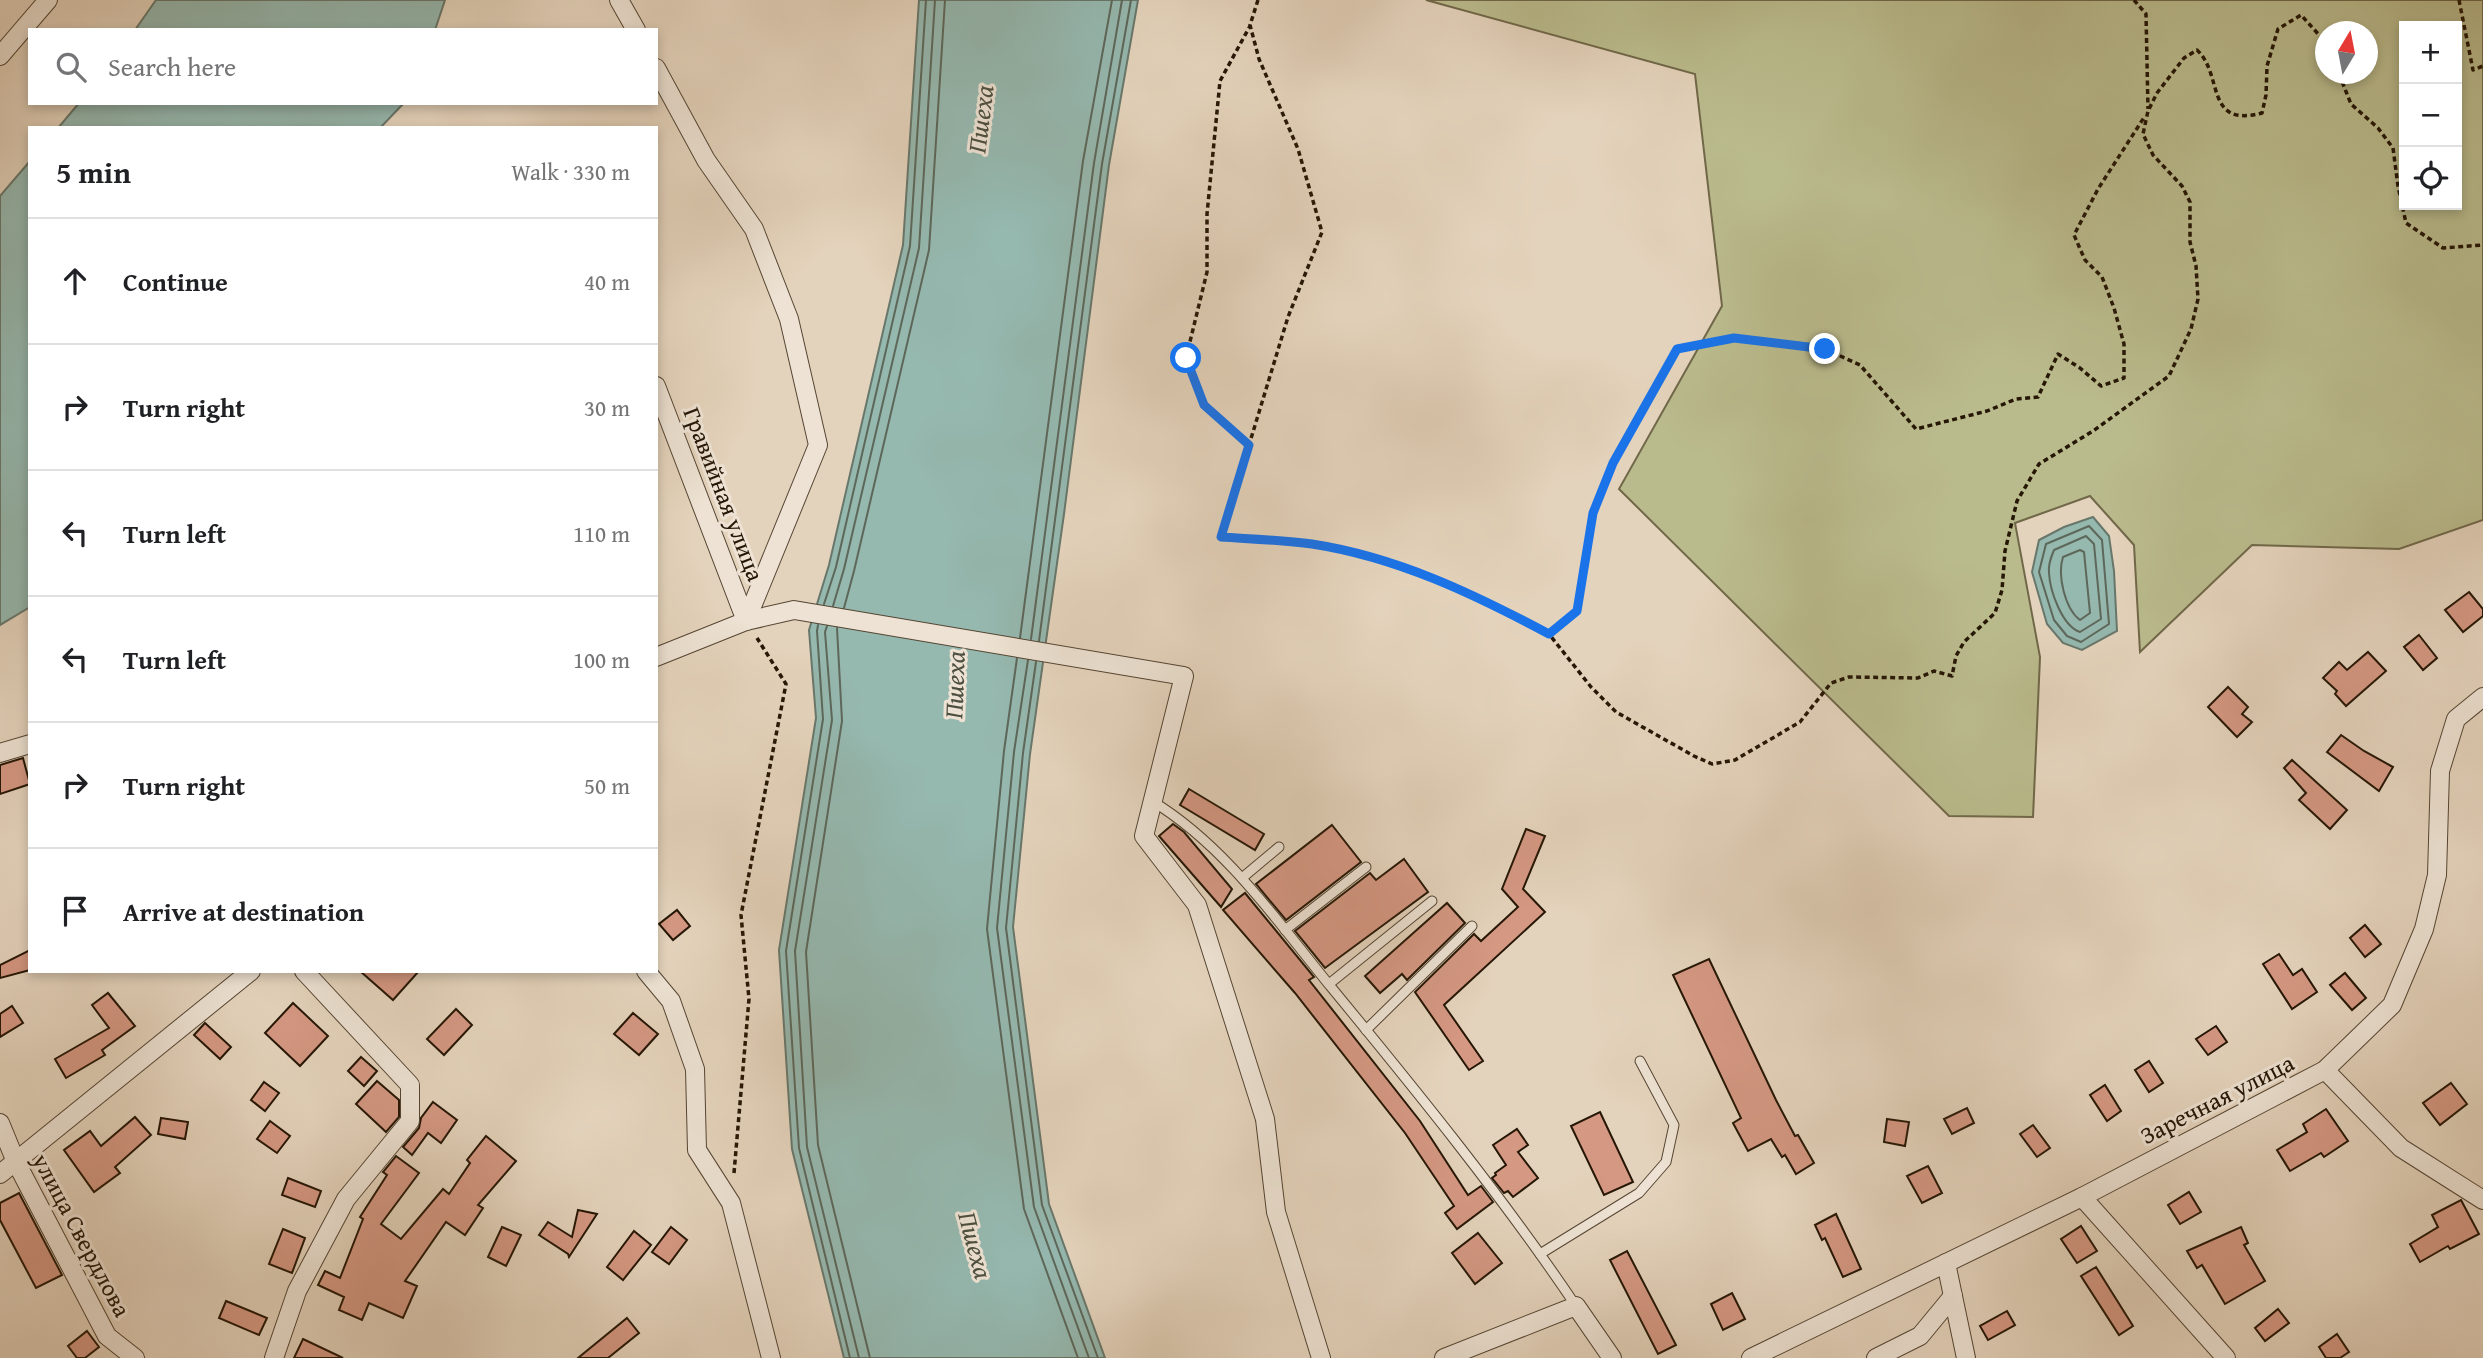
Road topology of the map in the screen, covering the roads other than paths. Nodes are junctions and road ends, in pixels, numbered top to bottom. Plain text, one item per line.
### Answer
1 (48, 0) edge
2 (620, 0) edge
3 (635, 28) edge
4 (0, 56) edge
5 (658, 72) edge
6 (658, 391) edge
7 (746, 621) junction
8 (658, 656) edge
9 (2483, 697) edge
10 (28, 745) edge
11 (0, 753) edge
12 (1152, 801) junction
13 (1279, 847) dead end
14 (1366, 867) dead end
15 (1242, 878) junction
16 (1432, 901) dead end
17 (1472, 926) dead end
18 (1285, 930) junction
19 (249, 973) edge
20 (306, 973) edge
21 (648, 973) edge
22 (1329, 984) junction
23 (1366, 1030) junction
24 (1640, 1061) dead end
25 (2325, 1070) junction
26 (0, 1123) edge
27 (16, 1162) junction
28 (0, 1174) edge
29 (2082, 1197) junction
30 (2483, 1200) edge
31 (1541, 1254) junction
32 (1946, 1263) junction
33 (1953, 1296) junction
34 (1576, 1306) junction
35 (135, 1358) edge
36 (274, 1358) edge
37 (771, 1358) edge
38 (1321, 1358) edge
39 (1444, 1358) edge
40 (1612, 1358) edge
41 (1751, 1358) edge
42 (1876, 1358) edge
43 (1966, 1358) edge
44 (2226, 1358) edge

1 - 4 street
2 - 3 street
5 - 7 street
6 - 7 street, Гравийная улица
7 - 8 street, Гравийная улица
7 - 12 street, Гравийная улица
9 - 25 street, Заречная улица
10 - 11 street
12 - 15 lane
12 - 38 street
13 - 15 lane
14 - 18 lane
15 - 18 lane
16 - 22 lane
17 - 23 lane
18 - 22 lane
19 - 27 street
20 - 36 street
21 - 37 street
22 - 23 lane
23 - 31 lane
24 - 31 lane
25 - 29 street, Заречная улица
25 - 30 street
26 - 27 street, улица Свердлова
27 - 28 street
27 - 35 street, улица Свердлова
29 - 32 street, Заречная улица
29 - 44 street
31 - 34 lane
32 - 33 street
32 - 41 street, Заречная улица
33 - 42 street
33 - 43 street
34 - 39 street
34 - 40 street

